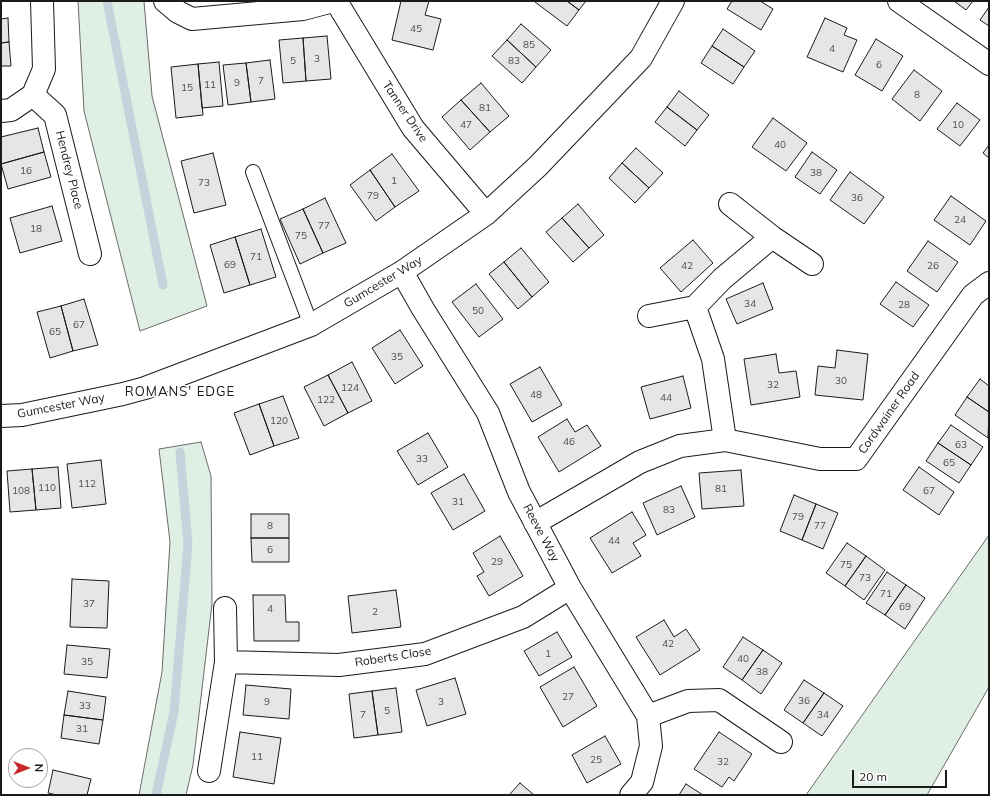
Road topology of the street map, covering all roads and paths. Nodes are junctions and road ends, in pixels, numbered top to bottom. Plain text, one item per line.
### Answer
1 (42, 1) edge
2 (165, 1) edge
3 (335, 1) edge
4 (674, 1) edge
5 (899, 1) edge
6 (989, 64) edge
7 (33, 95) junction
8 (1, 111) edge
9 (253, 172) dead end
10 (730, 204) dead end
11 (486, 214) junction
12 (772, 236) junction
13 (90, 254) dead end
14 (812, 264) dead end
15 (402, 272) junction
16 (989, 283) edge
17 (695, 306) junction
18 (649, 316) dead end
19 (311, 325) junction
20 (1, 416) edge
21 (725, 440) junction
22 (535, 523) junction
23 (570, 588) junction
24 (225, 608) dead end
25 (226, 662) junction
26 (648, 716) junction
27 (781, 742) dead end
28 (209, 771) dead end
29 (631, 795) edge

1 - 7 street
2 - 3 street, Tanner Drive
3 - 11 street, Tanner Drive
4 - 11 street, Gumcester Way
5 - 6 street
7 - 8 street
7 - 13 street, Hendrey Place
9 - 19 lane
10 - 12 street
11 - 15 street, Gumcester Way
12 - 14 street
12 - 17 street
15 - 19 street, Gumcester Way
15 - 22 street, Reeve Way
16 - 21 street, Cordwainer Road
17 - 18 street
17 - 21 street
19 - 20 street, Gumcester Way
21 - 22 street, Cordwainer Road
22 - 23 street, Reeve Way
23 - 25 street, Roberts Close
23 - 26 street, Reeve Way
24 - 25 street
25 - 28 street
26 - 27 street
26 - 29 street, Reeve Way

